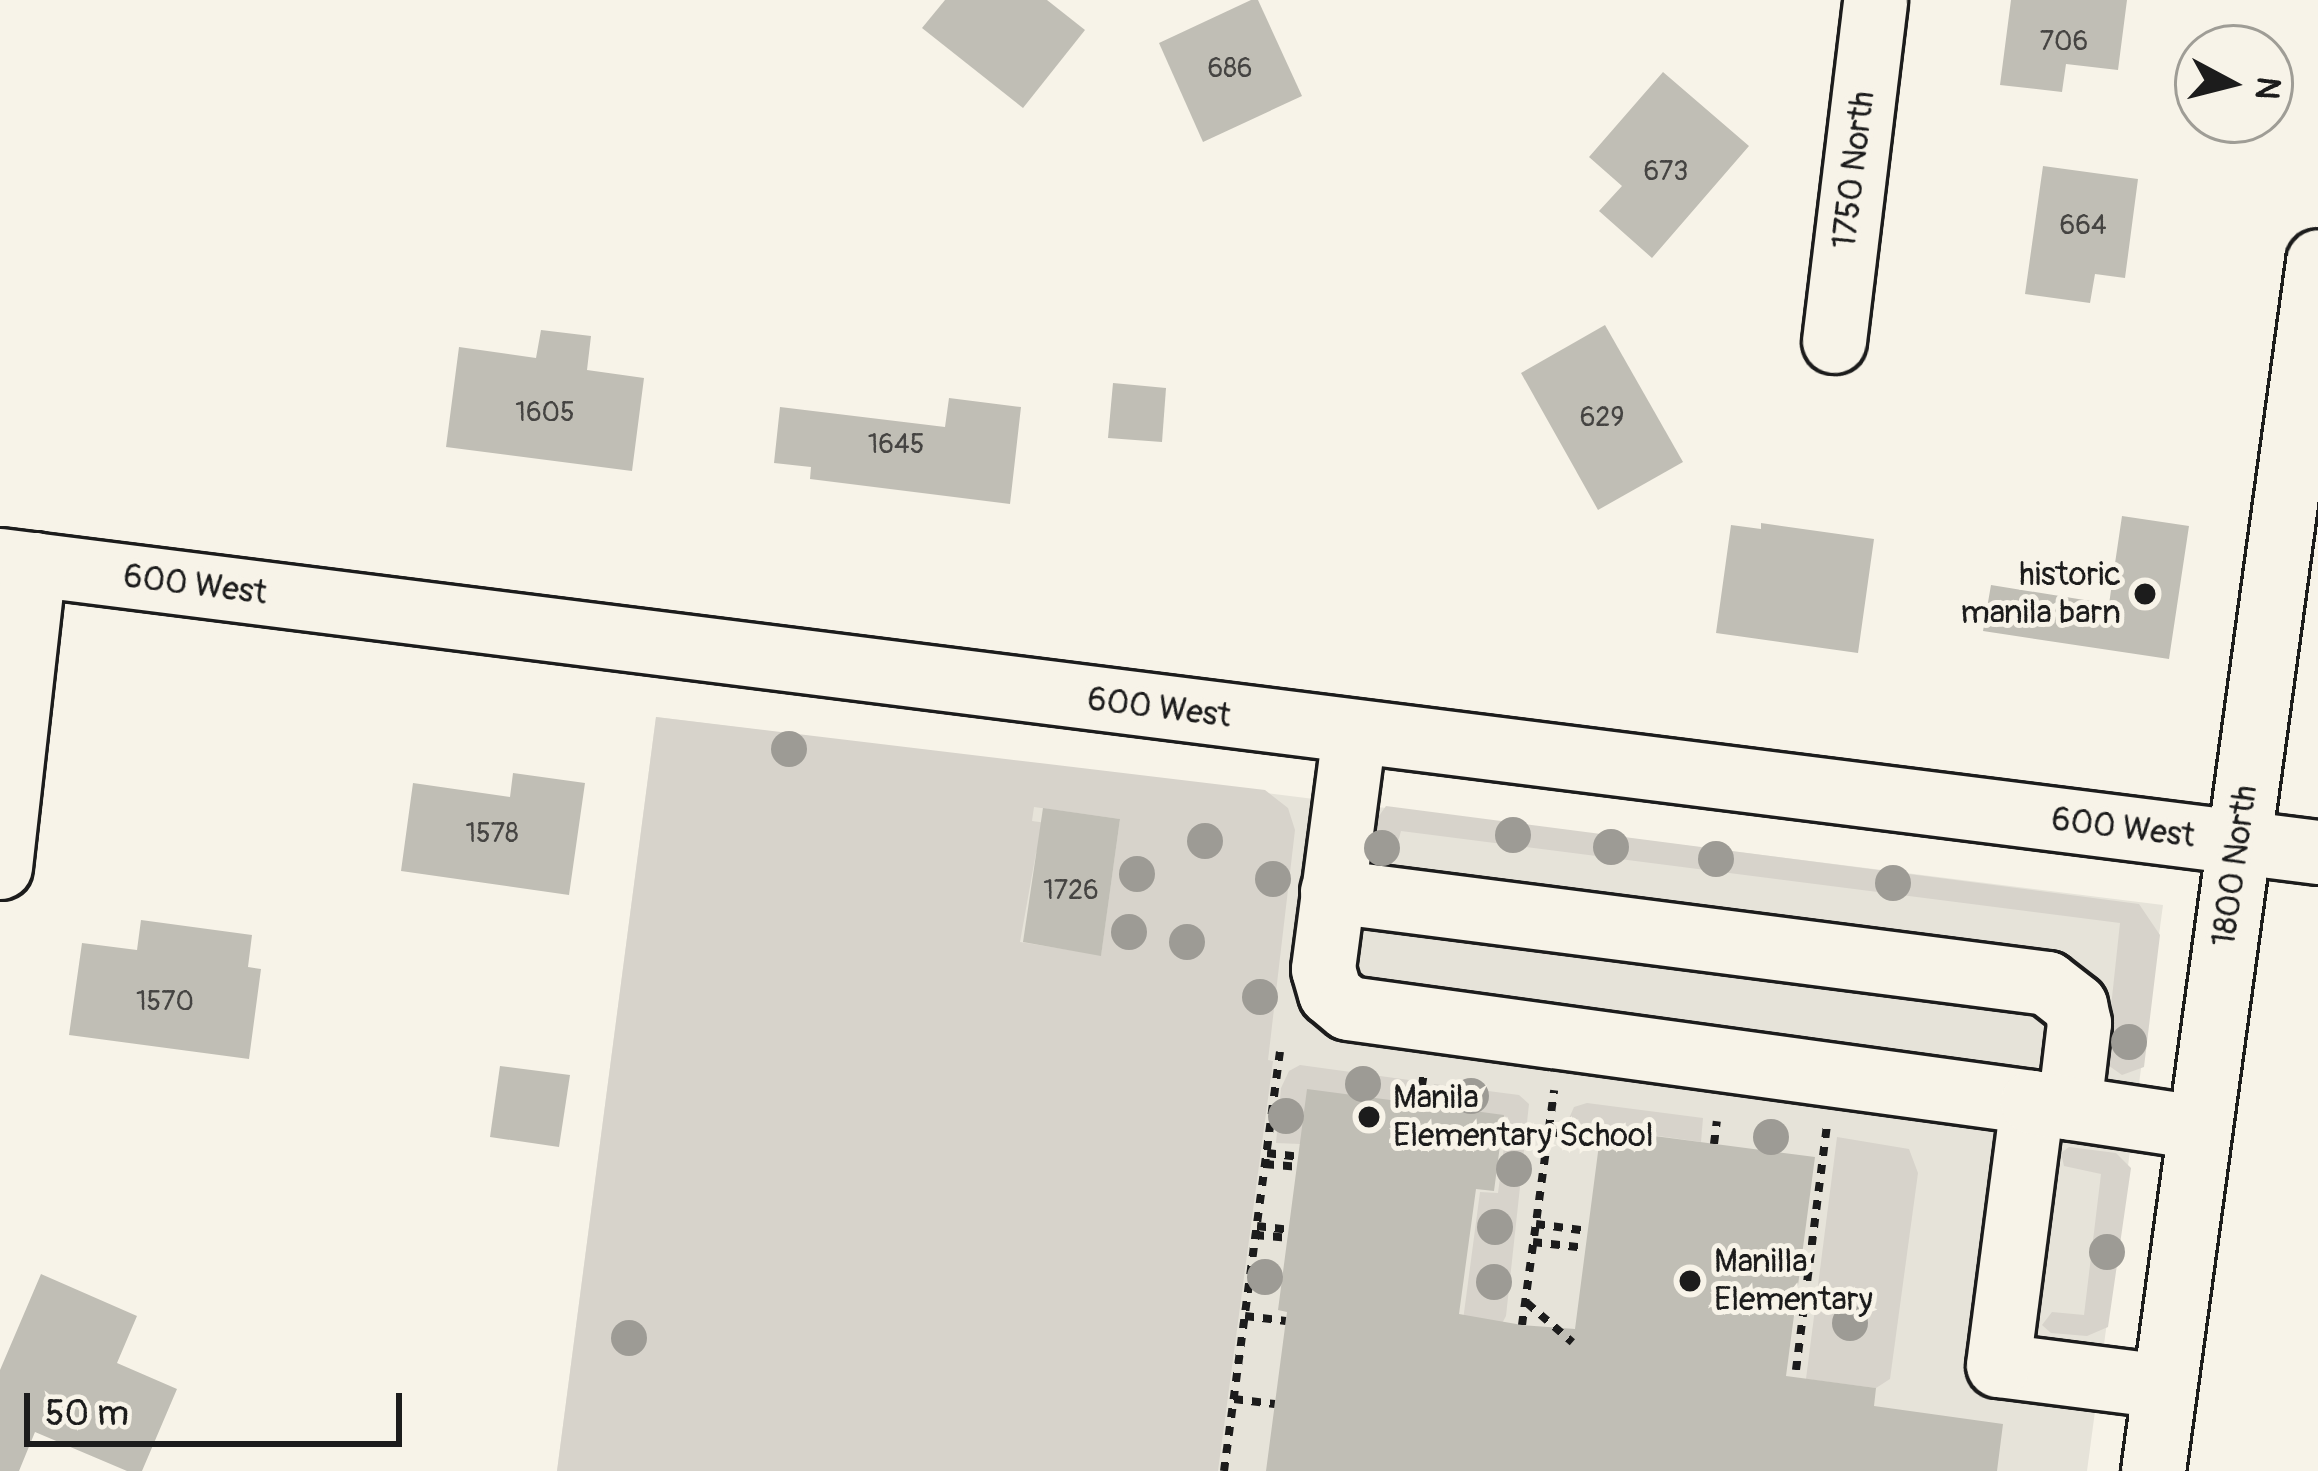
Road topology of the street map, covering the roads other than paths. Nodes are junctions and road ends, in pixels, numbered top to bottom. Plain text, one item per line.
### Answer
1 (1875, 0) edge
2 (2318, 260) edge
3 (1834, 341) dead end
4 (17, 562) edge
5 (1354, 733) junction
6 (2239, 842) junction
7 (2318, 852) edge
8 (0, 867) edge
9 (1332, 891) junction
10 (2050, 1105) junction
11 (2197, 1127) junction
12 (2163, 1387) junction
13 (2153, 1471) edge

1 - 3 street, 1750 North
2 - 6 street, 1800 North
4 - 5 street, 600 West
4 - 8 street
5 - 6 street, 600 West
5 - 9 street
6 - 7 street, 600 West
6 - 11 street, 1800 North
9 - 10 street
9 - 10 street
10 - 11 street
10 - 12 street
11 - 12 street, 1800 North
12 - 13 street, 1800 North

